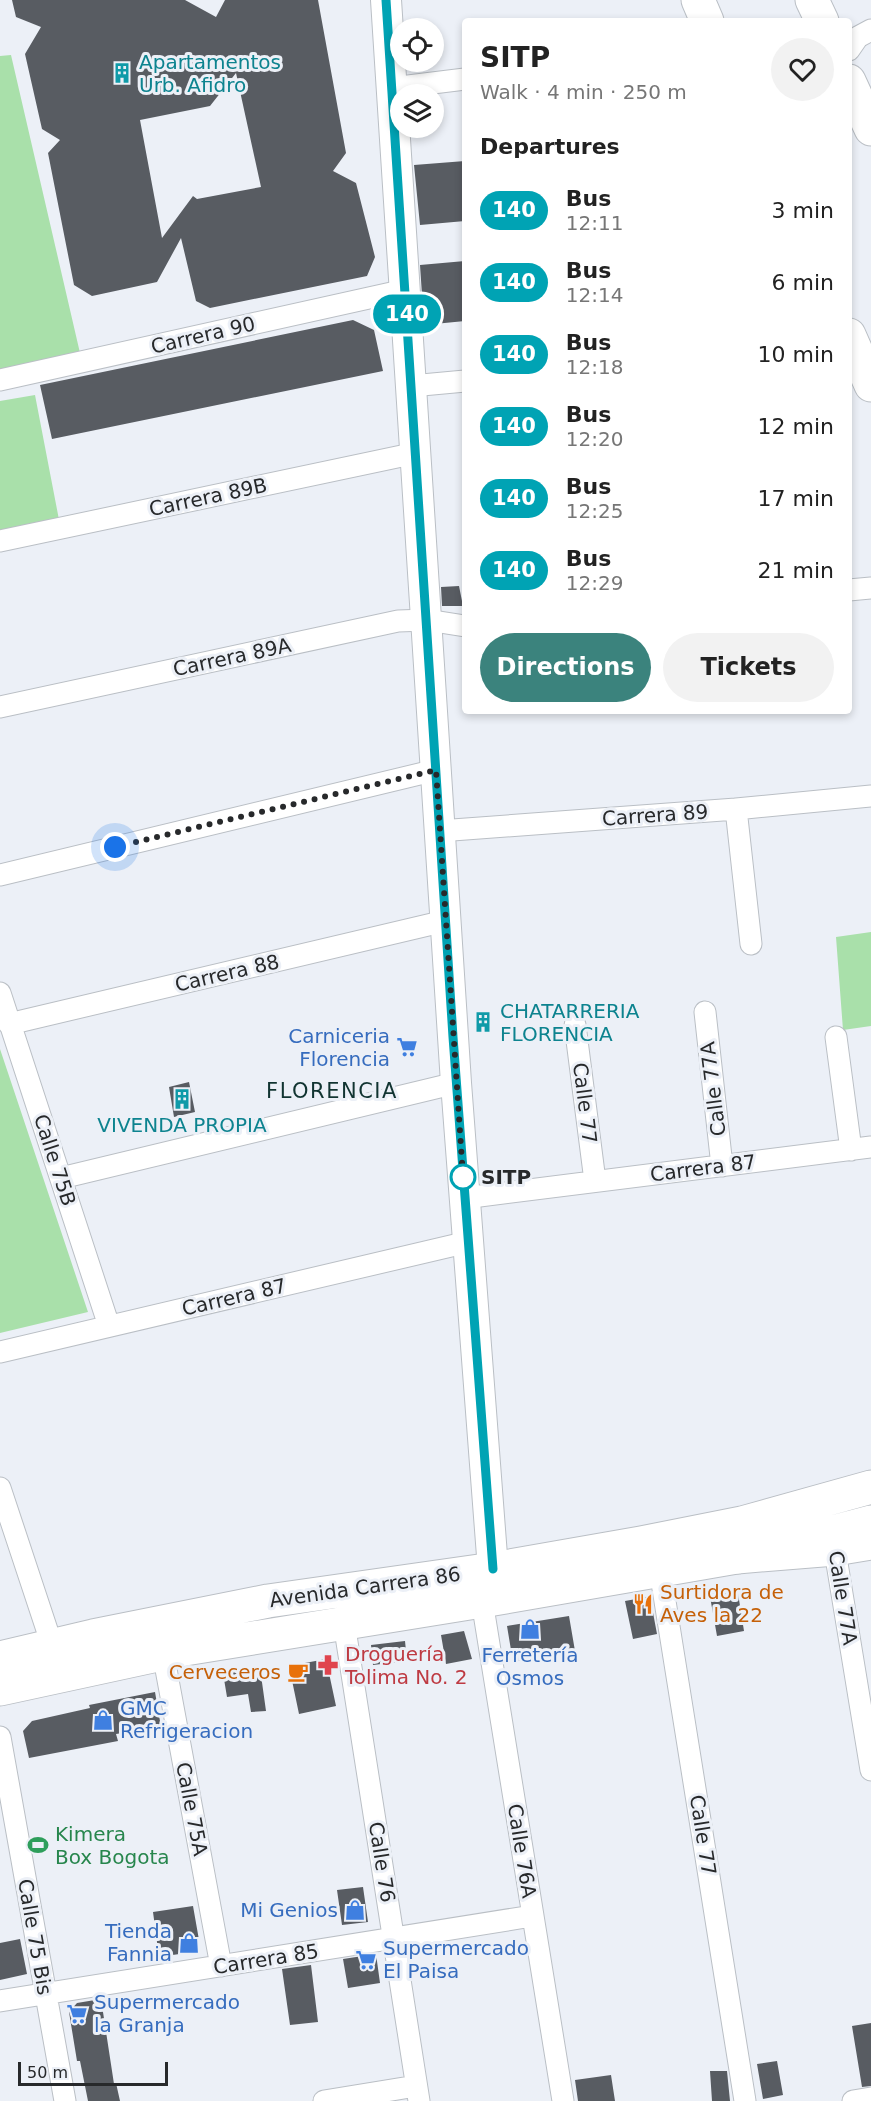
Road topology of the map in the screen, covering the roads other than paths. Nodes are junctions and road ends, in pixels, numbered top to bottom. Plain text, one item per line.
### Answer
1 (386, 0) edge
2 (698, 0) edge
3 (812, 0) edge
4 (706, 18) edge
5 (821, 18) edge
6 (871, 30) edge
7 (852, 46) edge
8 (462, 79) edge
9 (392, 84) edge
10 (424, 84) edge
11 (852, 88) edge
12 (871, 129) edge
13 (395, 138) edge
14 (405, 290) junction
15 (852, 342) edge
16 (0, 380) edge
17 (462, 381) edge
18 (871, 385) edge
19 (411, 386) junction
20 (416, 453) junction
21 (0, 541) edge
22 (871, 588) edge
23 (852, 590) edge
24 (427, 620) junction
25 (462, 626) edge
26 (0, 707) edge
27 (436, 770) junction
28 (871, 796) edge
29 (736, 809) junction
30 (439, 831) junction
31 (0, 875) edge
32 (445, 921) junction
33 (751, 944) dead end
34 (0, 993) edge
35 (705, 1012) dead end
36 (9, 1024) junction
37 (575, 1025) dead end
38 (836, 1037) dead end
39 (456, 1083) junction
40 (861, 1148) edge
41 (722, 1166) junction
42 (61, 1178) junction
43 (595, 1181) junction
44 (464, 1198) junction
45 (468, 1242) junction
46 (109, 1326) junction
47 (0, 1352) edge
48 (871, 1487) edge
49 (0, 1488) edge
50 (871, 1522) edge
51 (833, 1541) junction
52 (871, 1544) edge
53 (493, 1569) junction
54 (660, 1570) junction
55 (482, 1601) junction
56 (344, 1623) junction
57 (52, 1645) junction
58 (163, 1653) junction
59 (0, 1658) edge
60 (0, 1689) edge
61 (0, 1737) edge
62 (871, 1770) edge
63 (532, 1916) junction
64 (394, 1938) junction
65 (221, 1966) junction
66 (46, 1994) junction
67 (0, 2001) edge
68 (417, 2094) edge
69 (871, 2098) edge
70 (65, 2101) edge
71 (324, 2101) edge
72 (563, 2101) edge
73 (746, 2101) edge
74 (853, 2101) edge

1 - 9 street
2 - 4 main road
3 - 5 main road
6 - 7 street
8 - 10 street
11 - 12 main road
13 - 14 street
14 - 16 street, Carrera 90
14 - 19 street
15 - 18 main road
17 - 19 street
19 - 20 street
20 - 21 street, Carrera 89B
20 - 24 street
22 - 23 street
24 - 25 street, Carrera 89A
24 - 26 street, Carrera 89A
24 - 27 street
27 - 30 street
27 - 31 street
28 - 29 street, Carrera 89
29 - 30 street, Carrera 89
29 - 33 street
30 - 32 street
32 - 36 street, Carrera 88
32 - 39 street
34 - 36 street, Calle 75B
35 - 41 street, Calle 77A
36 - 42 street, Calle 75B
37 - 43 street, Calle 77
38 - 40 street
39 - 42 street
39 - 44 street
40 - 41 street, Carrera 87
41 - 43 street, Carrera 87
42 - 46 street, Calle 75B
43 - 44 street, Carrera 87
44 - 45 street
45 - 46 street, Carrera 87
45 - 53 street
46 - 47 street, Carrera 87
48 - 53 main road, Avenida Carrera 86
49 - 57 street
50 - 51 main road
51 - 52 main road
51 - 54 main road, Avenida Carrera 86
51 - 62 street, Calle 77A
53 - 57 main road, Avenida Carrera 86
54 - 55 main road, Avenida Carrera 86
54 - 73 street, Calle 77
55 - 56 main road, Avenida Carrera 86
55 - 63 street, Calle 76A
56 - 58 main road, Avenida Carrera 86
56 - 64 street, Calle 76
57 - 59 main road, Avenida Carrera 86
58 - 60 main road, Avenida Carrera 86
58 - 65 street, Calle 75A
61 - 66 street, Calle 75 Bis
63 - 64 street, Carrera 85
63 - 72 street, Calle 76A
64 - 65 street, Carrera 85
64 - 68 street, Calle 76
65 - 66 street, Carrera 85
66 - 67 street, Carrera 85
66 - 70 street, Calle 75 Bis
68 - 71 street
69 - 74 street

